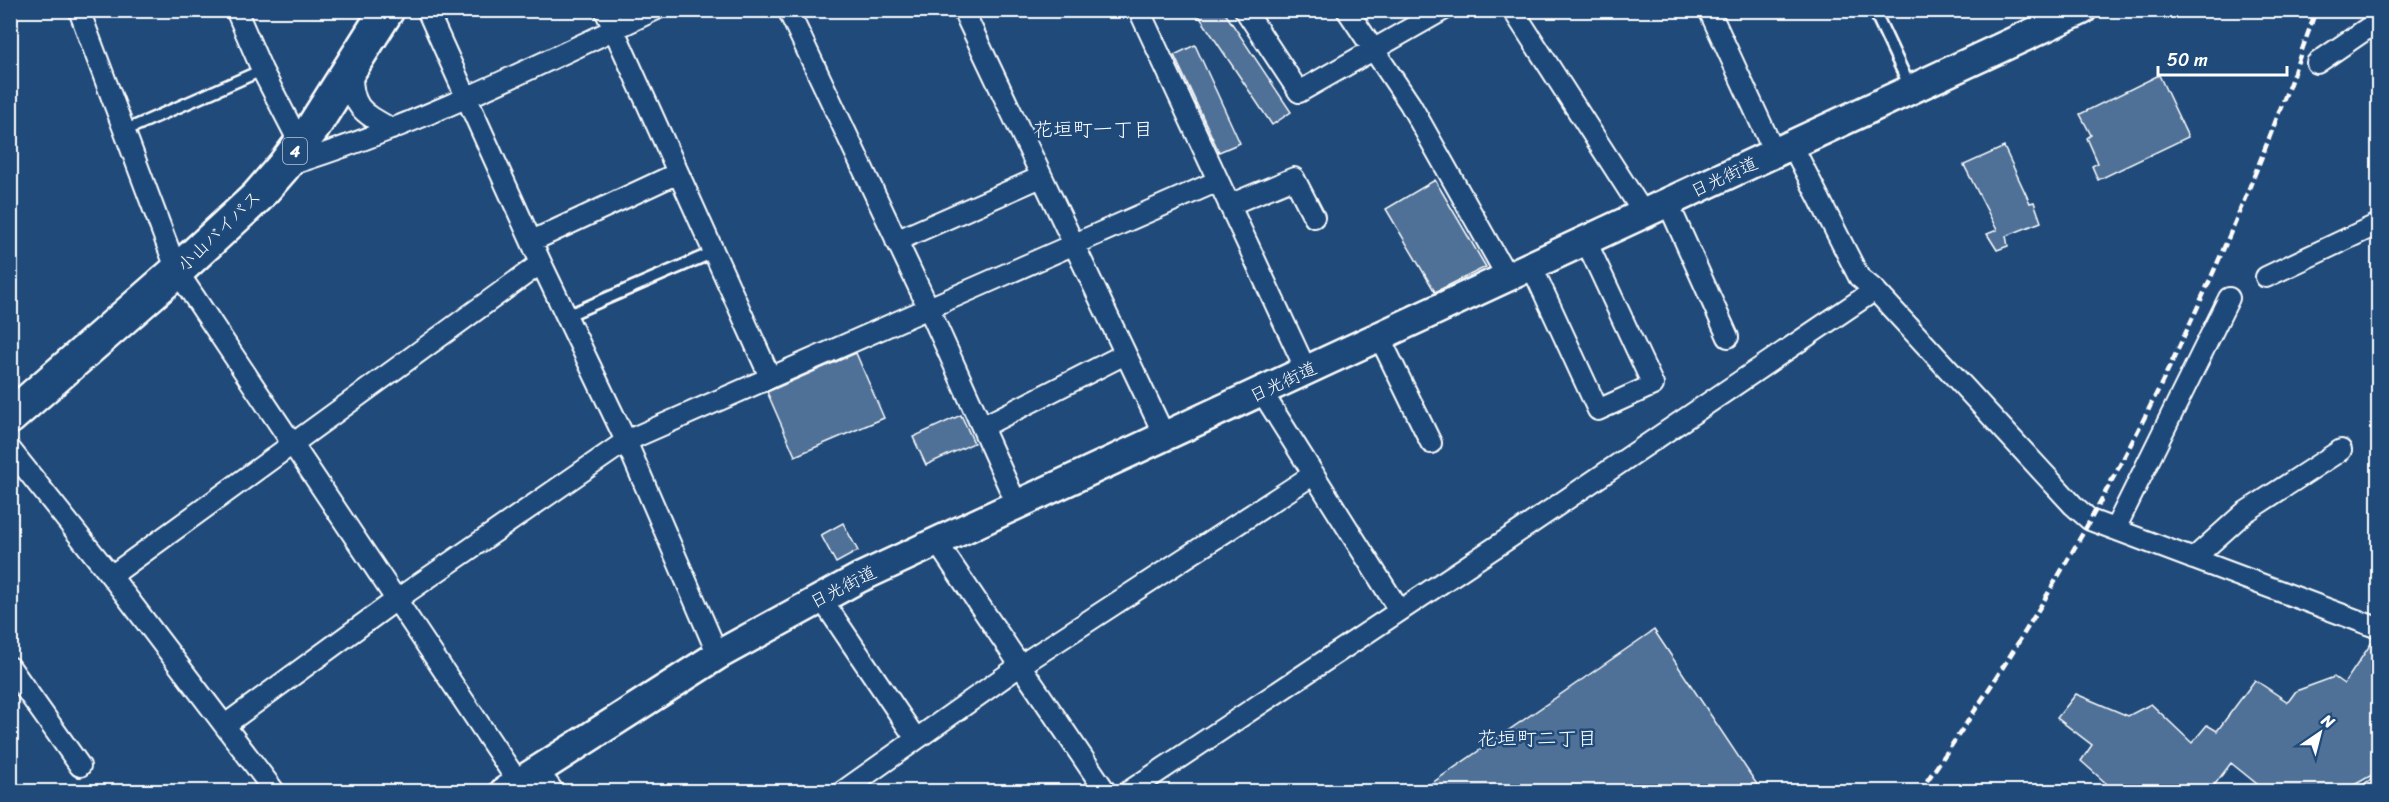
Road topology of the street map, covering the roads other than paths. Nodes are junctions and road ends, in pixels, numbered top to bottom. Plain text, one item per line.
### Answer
1 (79, 10) edge
2 (236, 10) edge
3 (387, 10) edge
4 (605, 10) edge
5 (655, 10) edge
6 (788, 10) edge
7 (963, 10) edge
8 (1139, 10) edge
9 (1245, 10) edge
10 (1347, 10) edge
11 (1443, 10) edge
12 (1513, 10) edge
13 (1709, 10) edge
14 (1874, 10) edge
15 (2082, 10) edge
16 (432, 12) edge
17 (2049, 17) edge
18 (2379, 21) edge
19 (614, 30) junction
20 (1373, 50) junction
21 (2317, 63) dead end
22 (352, 67) junction
23 (262, 70) junction
24 (1911, 90) junction
25 (467, 98) junction
26 (392, 129) junction
27 (124, 131) junction
28 (1783, 150) junction
29 (292, 156) junction
30 (678, 173) junction
31 (1041, 177) junction
32 (1218, 181) junction
33 (1229, 205) junction
34 (1656, 209) junction
35 (1314, 217) dead end
36 (2379, 224) edge
37 (897, 241) junction
38 (532, 242) junction
39 (1586, 242) junction
40 (1073, 246) junction
41 (714, 252) junction
42 (542, 263) junction
43 (177, 271) junction
44 (1520, 272) junction
45 (2266, 277) dead end
46 (1875, 290) junction
47 (2229, 298) dead end
48 (929, 309) junction
49 (566, 316) junction
50 (1728, 337) dead end
51 (1380, 338) junction
52 (1125, 354) junction
53 (1307, 372) junction
54 (770, 377) junction
55 (1262, 392) junction
56 (10, 417) edge
57 (982, 427) junction
58 (1165, 437) junction
59 (626, 441) junction
60 (1431, 443) dead end
61 (292, 444) junction
62 (10, 449) edge
63 (2342, 450) dead end
64 (1314, 474) junction
65 (1017, 505) junction
66 (2115, 530) junction
67 (936, 541) junction
68 (2193, 559) junction
69 (111, 576) junction
70 (820, 598) junction
71 (396, 600) junction
72 (1399, 610) junction
73 (2379, 628) edge
74 (718, 655) junction
75 (1021, 665) junction
76 (10, 667) edge
77 (225, 724) junction
78 (916, 739) junction
79 (80, 766) dead end
80 (529, 784) edge
81 (2379, 788) edge
82 (275, 792) edge
83 (842, 792) edge
84 (1106, 792) edge
85 (1128, 792) edge
86 (2372, 792) edge

1 - 27 street
2 - 23 street
3 - 22 highway, 小山バイパス / 4
4 - 19 street
5 - 19 street
6 - 37 street
7 - 31 street
8 - 32 street
9 - 20 street
10 - 20 street
11 - 20 street
12 - 34 street
13 - 28 street
14 - 24 lane
15 - 17 main road, 日光街道
16 - 25 street
17 - 24 main road, 日光街道
18 - 21 street
19 - 25 street
19 - 30 street
20 - 44 street
22 - 26 street
22 - 29 highway, 小山バイパス / 4
23 - 27 lane
23 - 29 street
24 - 28 main road, 日光街道
25 - 26 street
25 - 38 street
26 - 29 street
27 - 43 street
28 - 34 main road, 日光街道
28 - 46 street
29 - 43 highway, 小山バイパス / 4
30 - 38 street
30 - 41 street
31 - 37 street
31 - 40 street
32 - 33 street
32 - 40 street
33 - 35 street
33 - 53 street
34 - 39 main road, 日光街道
34 - 50 street
36 - 45 street
37 - 48 street
38 - 42 street
39 - 44 main road, 日光街道
39 - 44 street
40 - 48 street
40 - 52 street
41 - 49 lane
41 - 54 street
42 - 49 street
42 - 61 street
43 - 56 highway, 小山バイパス / 4
43 - 61 street
44 - 51 main road, 日光街道
46 - 66 street
46 - 72 street
47 - 66 street
48 - 54 street
48 - 57 street
49 - 59 street
51 - 53 main road, 日光街道
51 - 60 street
52 - 57 street
52 - 58 street
53 - 55 main road, 日光街道
54 - 59 street
55 - 58 main road, 日光街道
55 - 64 street
57 - 65 street
58 - 65 main road, 日光街道
59 - 71 street
59 - 74 street
61 - 69 street
61 - 71 street
62 - 69 street
63 - 68 street
64 - 72 street
64 - 75 street
65 - 67 main road, 日光街道
66 - 68 street
67 - 70 main road, 日光街道
67 - 75 street
68 - 73 street
69 - 77 street
70 - 74 main road, 日光街道
70 - 78 street
71 - 77 street
71 - 80 street
72 - 85 street
74 - 80 main road, 日光街道
75 - 78 street
75 - 84 street
76 - 79 street
77 - 82 street
78 - 83 street
81 - 86 street

